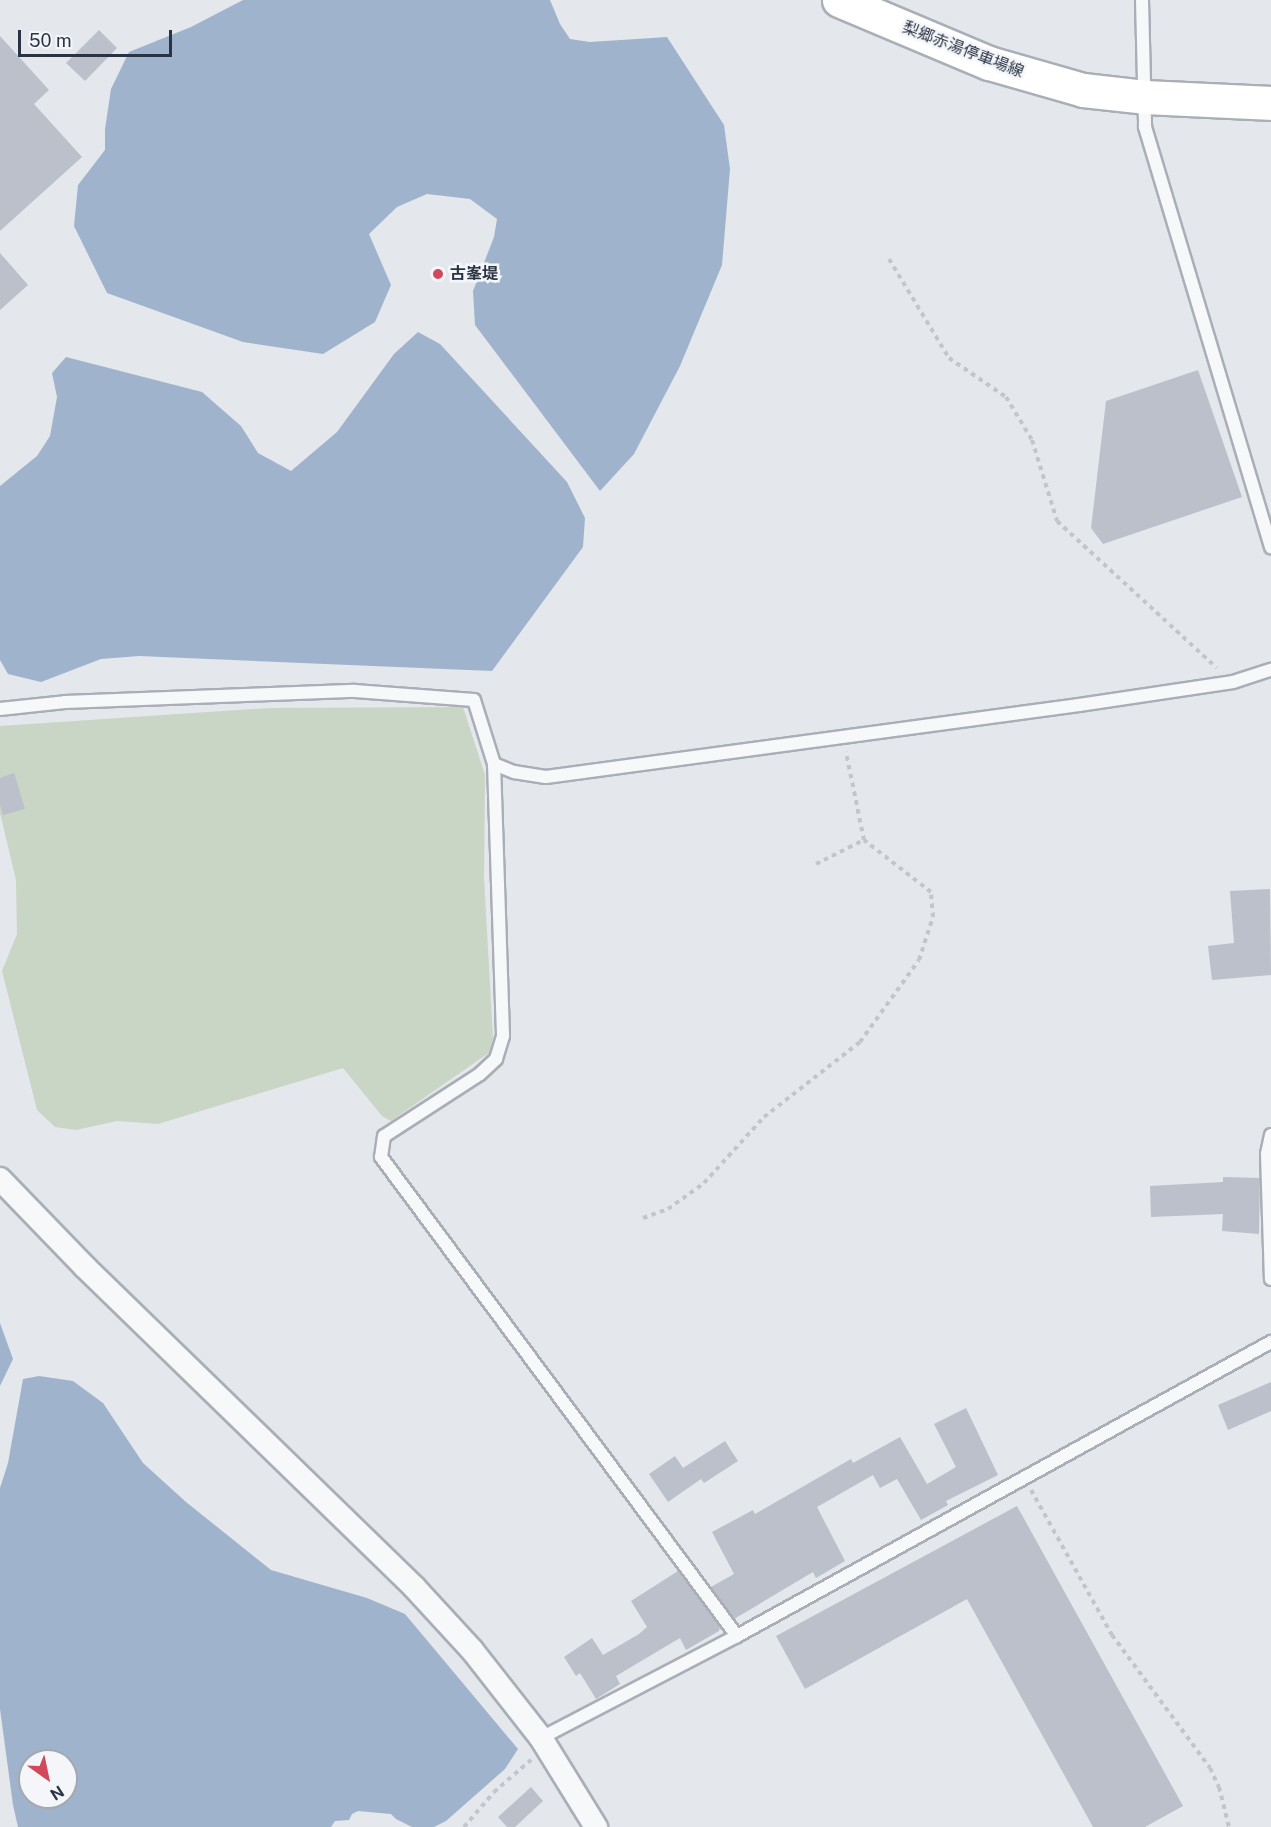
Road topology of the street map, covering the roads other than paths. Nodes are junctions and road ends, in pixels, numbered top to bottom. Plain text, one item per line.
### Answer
1 (839, 0) edge
2 (1142, 0) edge
3 (1145, 97) junction
4 (1271, 102) edge
5 (1271, 548) edge
6 (1271, 670) edge
7 (0, 709) edge
8 (494, 764) junction
9 (1271, 1135) edge
10 (0, 1179) edge
11 (1271, 1279) edge
12 (1271, 1342) edge
13 (736, 1636) junction
14 (544, 1742) junction
15 (596, 1827) edge

1 - 3 main road, 梨郷赤湯停車場線
2 - 3 lane
3 - 4 main road, 梨郷赤湯停車場線
3 - 5 lane
6 - 8 lane
7 - 8 lane
8 - 13 lane
9 - 11 lane
10 - 14 street
12 - 13 lane
13 - 14 lane
14 - 15 street

